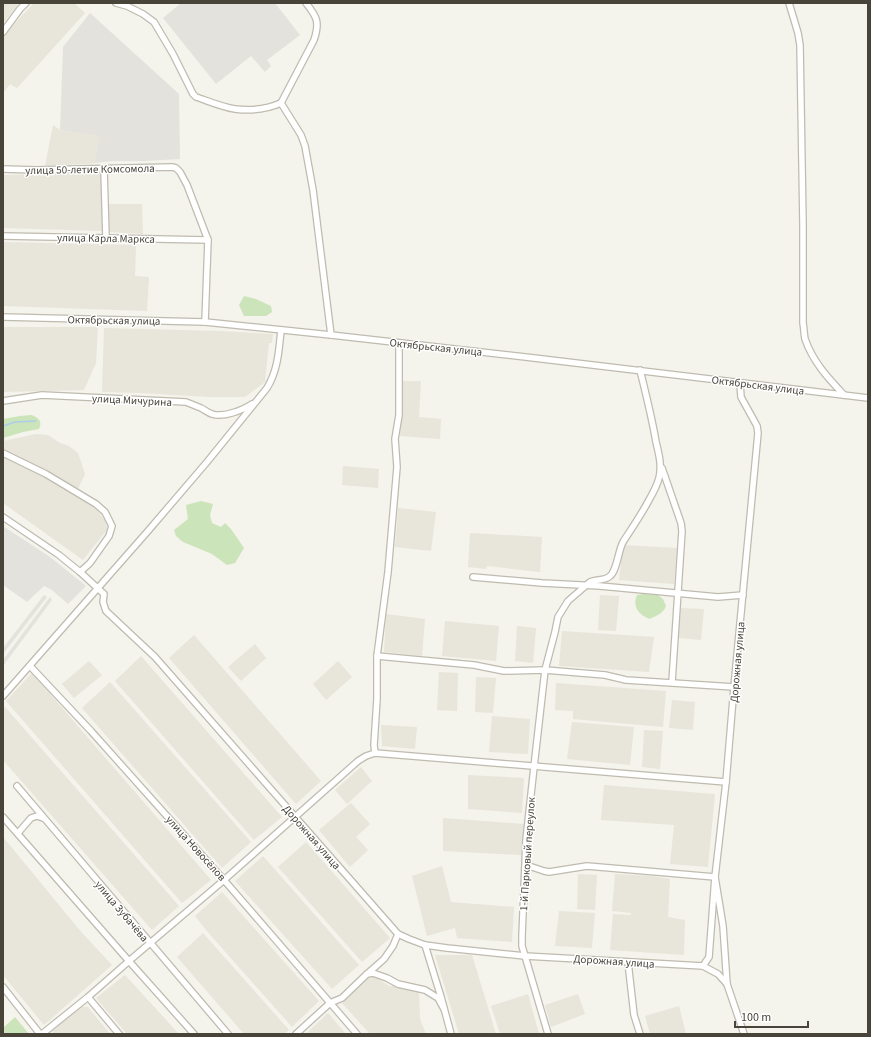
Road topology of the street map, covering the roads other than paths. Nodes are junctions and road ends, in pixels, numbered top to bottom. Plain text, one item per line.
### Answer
1 (26, 3) edge
2 (116, 3) edge
3 (306, 3) edge
4 (789, 3) edge
5 (3, 32) edge
6 (281, 103) junction
7 (3, 169) edge
8 (104, 169) junction
9 (3, 236) edge
10 (106, 238) junction
11 (208, 240) junction
12 (3, 317) edge
13 (205, 322) junction
14 (281, 330) junction
15 (331, 335) junction
16 (398, 343) junction
17 (640, 370) junction
18 (740, 383) junction
19 (844, 395) junction
20 (868, 398) edge
21 (3, 401) edge
22 (256, 402) junction
23 (3, 453) edge
24 (661, 466) junction
25 (3, 516) edge
26 (80, 572) junction
27 (472, 577) dead end
28 (586, 585) junction
29 (98, 588) junction
30 (677, 593) junction
31 (743, 595) junction
32 (377, 656) junction
33 (30, 666) junction
34 (545, 670) junction
35 (672, 682) junction
36 (734, 687) junction
37 (3, 696) edge
38 (376, 753) junction
39 (534, 767) junction
40 (726, 782) junction
41 (17, 786) dead end
42 (3, 817) edge
43 (295, 817) junction
44 (44, 818) junction
45 (18, 833) junction
46 (526, 865) junction
47 (715, 877) junction
48 (224, 880) junction
49 (398, 934) junction
50 (150, 944) junction
51 (425, 944) junction
52 (525, 956) junction
53 (129, 961) junction
54 (628, 962) junction
55 (703, 966) junction
56 (366, 974) junction
57 (727, 984) junction
58 (3, 987) edge
59 (88, 998) junction
60 (330, 1003) junction
61 (444, 1009) junction
62 (41, 1034) edge
63 (119, 1034) edge
64 (194, 1034) edge
65 (228, 1034) edge
66 (296, 1034) edge
67 (357, 1034) edge
68 (451, 1034) edge
69 (548, 1034) edge
70 (640, 1034) edge
71 (744, 1034) edge

1 - 5 street
2 - 6 street
3 - 6 street
4 - 19 street
6 - 15 street
7 - 8 street, улица 50-летие Комсомола
8 - 10 street
8 - 11 street, улица 50-летие Комсомола
9 - 10 street, улица Карла Маркса
10 - 11 street, улица Карла Маркса
11 - 13 street
12 - 13 street, Октябрьская улица
13 - 14 street, Октябрьская улица
14 - 15 street, Октябрьская улица
14 - 22 street
15 - 16 street, Октябрьская улица
16 - 17 street, Октябрьская улица
16 - 32 street
17 - 18 street, Октябрьская улица
17 - 24 street
18 - 19 street, Октябрьская улица
18 - 31 street, Дорожная улица
19 - 20 street, Октябрьская улица
21 - 22 street, улица Мичурина
22 - 29 street
23 - 26 street
24 - 28 street
24 - 30 street
25 - 26 street
26 - 29 street
27 - 28 street
28 - 30 street
28 - 34 street, 1-й Парковый переулок
29 - 33 street
29 - 43 street, Дорожная улица
30 - 31 street
30 - 35 street
31 - 36 street, Дорожная улица
32 - 34 street
32 - 38 street
33 - 37 street
33 - 48 street, улица Новосёлов
34 - 35 street
34 - 39 street, 1-й Парковый переулок
35 - 36 street
36 - 40 street, Дорожная улица
38 - 39 street
38 - 43 street
39 - 40 street
39 - 46 street, 1-й Парковый переулок
40 - 47 street, Дорожная улица
41 - 44 street, улица Зубачёва
42 - 45 street
43 - 48 street
43 - 49 street, Дорожная улица
44 - 45 street
44 - 50 street, улица Зубачёва
45 - 53 street
46 - 47 street
46 - 52 street, 1-й Парковый переулок
47 - 55 street, Дорожная улица
47 - 57 street
48 - 50 street
48 - 60 street, улица Новосёлов
49 - 51 street, Дорожная улица
49 - 56 street
50 - 53 street
50 - 65 street, улица Зубачёва
51 - 52 street, Дорожная улица
51 - 61 street
52 - 54 street, Дорожная улица
52 - 69 street, 1-й Парковый переулок
53 - 59 street
53 - 64 street
54 - 55 street, Дорожная улица
54 - 70 street
55 - 57 street
56 - 60 street
56 - 61 street
57 - 71 street
58 - 62 street
59 - 62 street
59 - 63 street
60 - 66 street
60 - 67 street, улица Новосёлов
61 - 68 street

